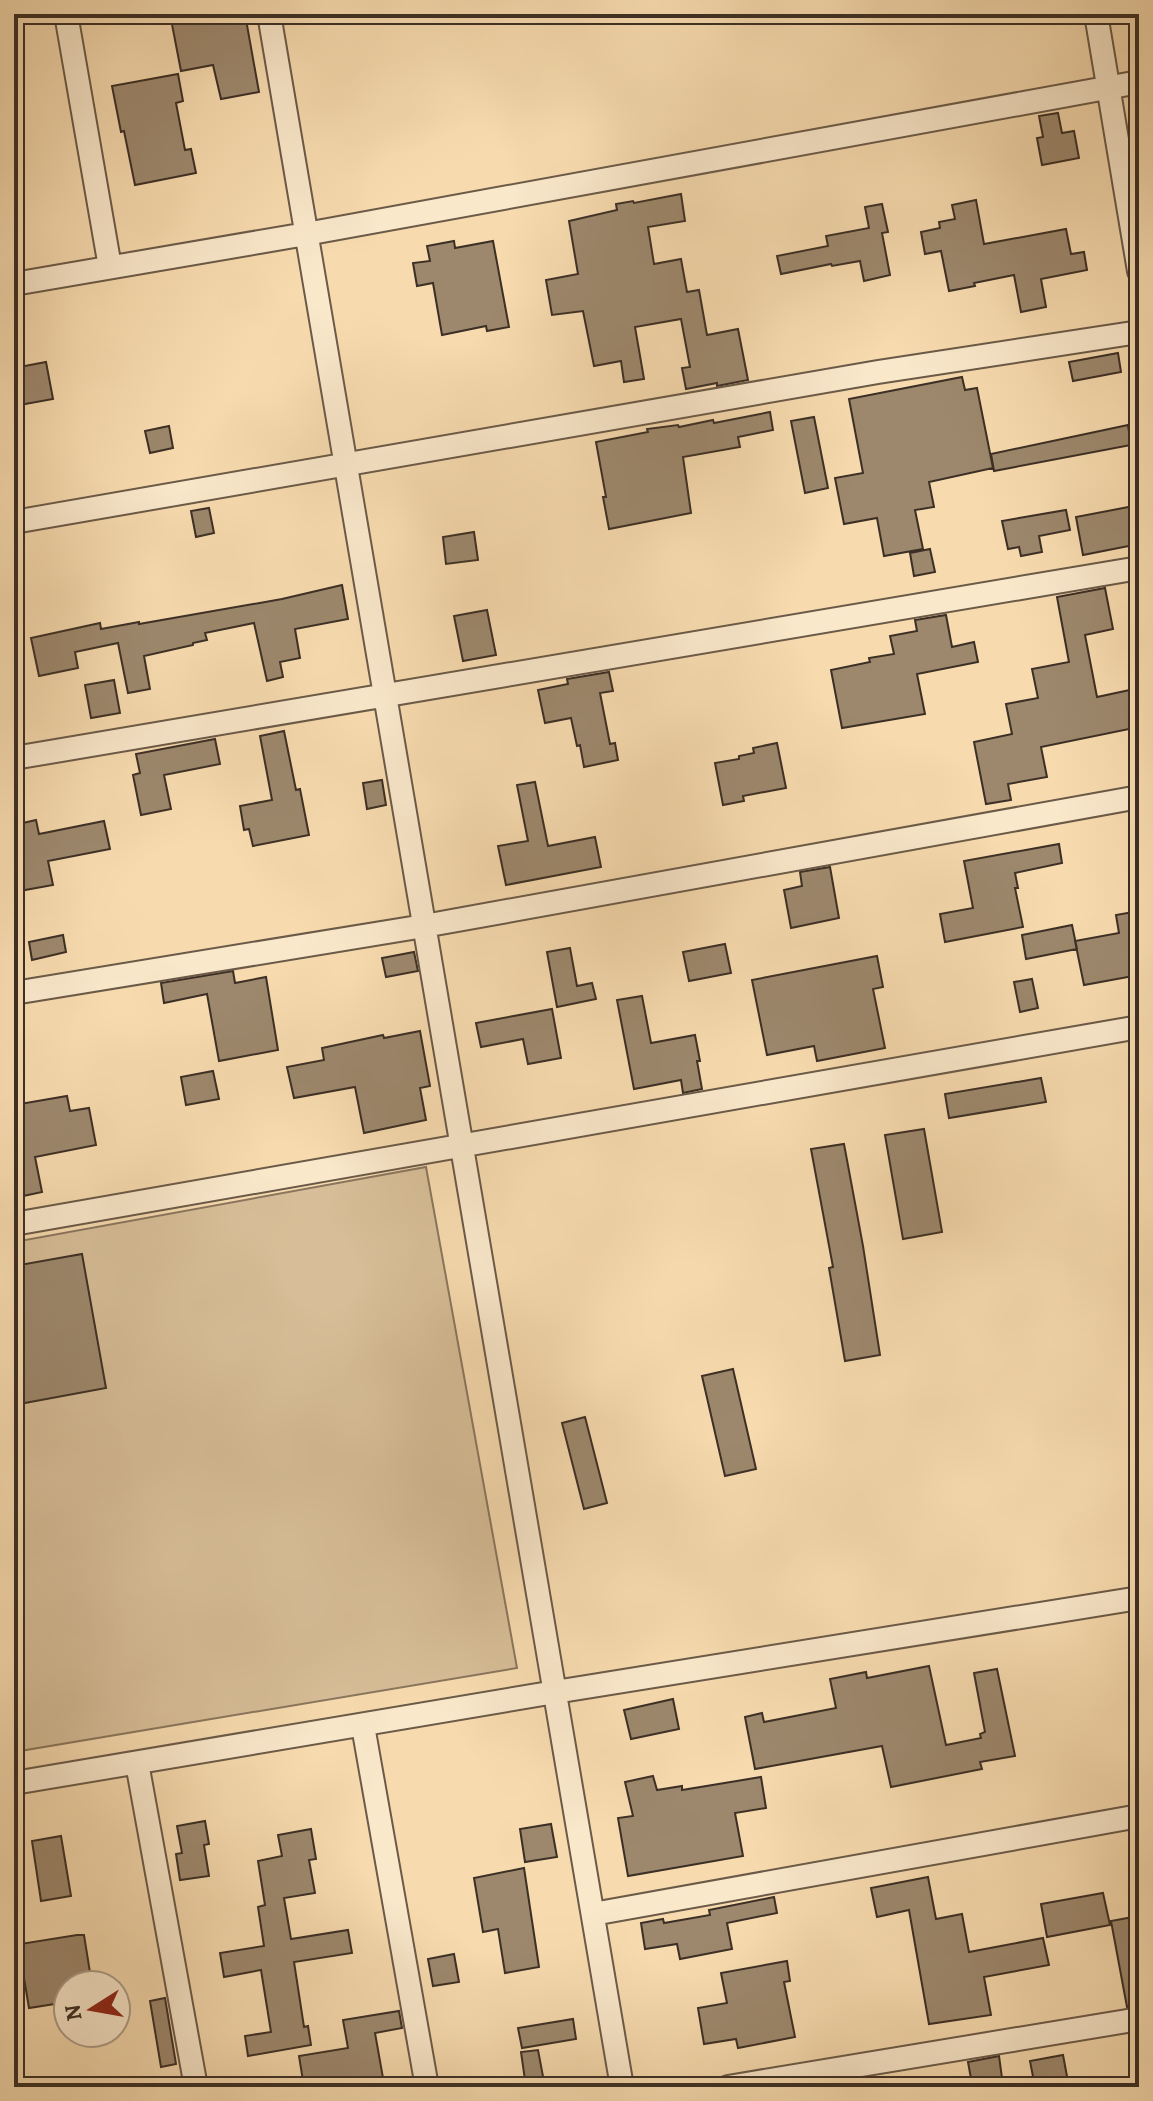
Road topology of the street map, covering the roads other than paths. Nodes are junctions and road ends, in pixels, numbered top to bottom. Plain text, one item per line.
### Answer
1 (66, 14) edge
2 (269, 14) edge
3 (1096, 14) edge
4 (1139, 82) edge
5 (1108, 87) junction
6 (306, 234) junction
7 (110, 267) junction
8 (1139, 271) edge
9 (14, 284) edge
10 (1139, 332) edge
11 (345, 464) junction
12 (14, 522) edge
13 (1139, 568) edge
14 (385, 695) junction
15 (14, 758) edge
16 (1139, 797) edge
17 (424, 926) junction
18 (14, 993) edge
19 (1139, 1027) edge
20 (462, 1146) junction
21 (14, 1224) edge
22 (1139, 1598) edge
23 (555, 1692) junction
24 (363, 1726) junction
25 (137, 1763) junction
26 (14, 1783) edge
27 (1139, 1816) edge
28 (593, 1914) junction
29 (1139, 2019) edge
30 (196, 2087) edge
31 (427, 2087) edge
32 (622, 2087) edge
33 (728, 2087) edge

1 - 7 street
2 - 6 street
3 - 5 street
4 - 5 street
5 - 6 street
5 - 8 street
6 - 7 street
6 - 11 street
7 - 9 street
10 - 11 street
11 - 12 street
11 - 14 street
13 - 14 street
14 - 15 street
14 - 17 street
16 - 17 street
17 - 18 street
17 - 20 street
19 - 20 street
20 - 21 street
20 - 23 street
22 - 23 street
23 - 24 street
23 - 28 street
24 - 25 street
24 - 31 street
25 - 26 street
25 - 30 street
27 - 28 street
28 - 32 street
29 - 33 street

